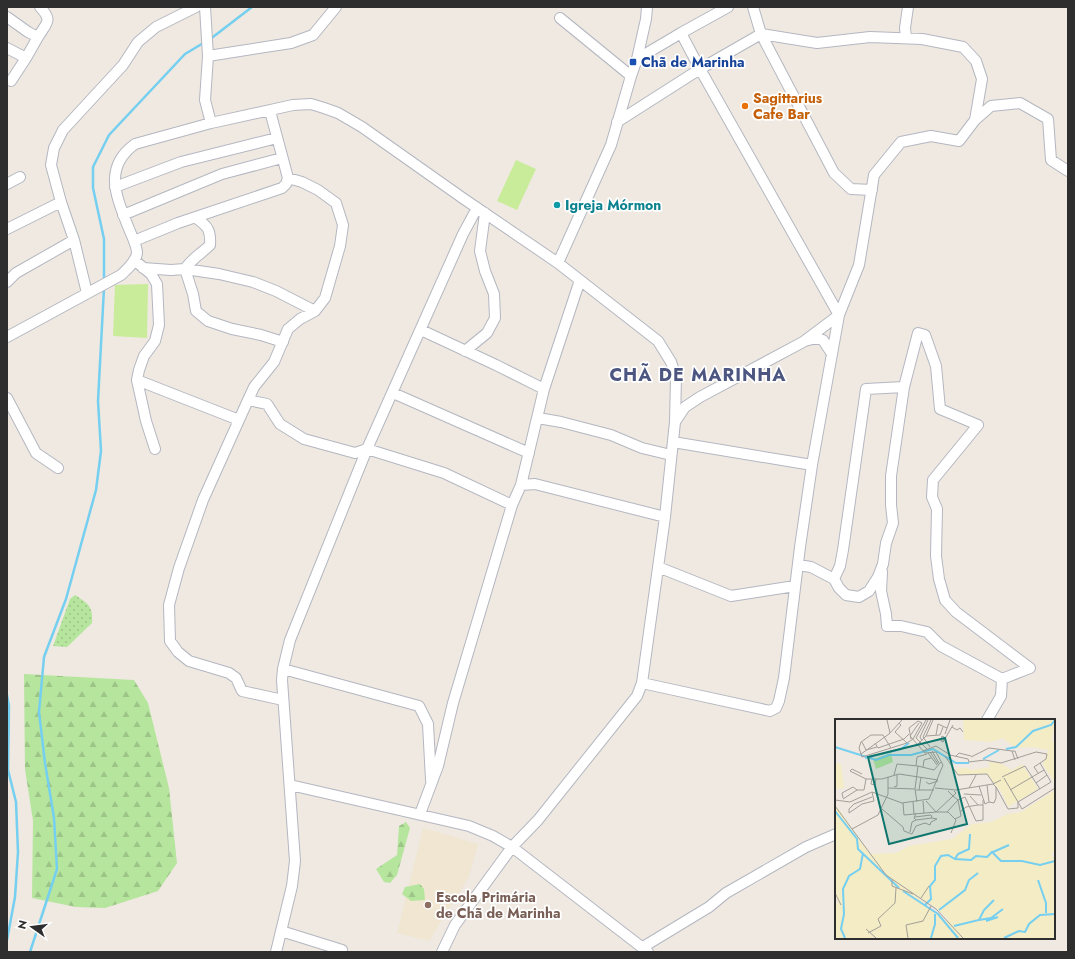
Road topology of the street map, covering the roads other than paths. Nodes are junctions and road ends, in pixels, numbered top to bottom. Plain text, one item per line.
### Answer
1 (40, 7) edge
2 (196, 7) edge
3 (205, 7) edge
4 (336, 7) edge
5 (647, 7) edge
6 (728, 7) edge
7 (753, 7) edge
8 (908, 7) edge
9 (7, 17) edge
10 (560, 18) dead end
11 (681, 33) junction
12 (761, 34) junction
13 (38, 37) junction
14 (906, 38) junction
15 (7, 48) edge
16 (208, 56) junction
17 (26, 58) junction
18 (637, 59) junction
19 (700, 70) junction
20 (631, 76) junction
21 (8, 82) edge
22 (270, 111) junction
23 (975, 120) junction
24 (617, 122) junction
25 (211, 123) junction
26 (277, 138) junction
27 (282, 158) junction
28 (1068, 171) edge
29 (20, 177) dead end
30 (288, 178) junction
31 (7, 184) edge
32 (115, 187) junction
33 (872, 190) junction
34 (61, 202) junction
35 (481, 211) junction
36 (124, 215) junction
37 (196, 218) junction
38 (7, 229) edge
39 (74, 240) junction
40 (134, 241) junction
41 (134, 260) junction
42 (558, 263) junction
43 (143, 268) junction
44 (185, 269) junction
45 (580, 280) junction
46 (7, 282) edge
47 (89, 292) junction
48 (315, 311) junction
49 (839, 315) junction
50 (421, 330) junction
51 (7, 337) edge
52 (283, 342) junction
53 (803, 342) junction
54 (465, 351) junction
55 (832, 354) junction
56 (137, 380) junction
57 (904, 388) junction
58 (544, 389) junction
59 (393, 393) junction
60 (7, 398) edge
61 (248, 400) junction
62 (538, 418) junction
63 (239, 420) junction
64 (675, 422) junction
65 (673, 442) junction
66 (155, 449) dead end
67 (368, 449) junction
68 (529, 453) junction
69 (671, 455) junction
70 (812, 466) junction
71 (58, 468) dead end
72 (521, 484) junction
73 (512, 505) junction
74 (665, 517) junction
75 (883, 564) junction
76 (798, 566) junction
77 (658, 567) junction
78 (834, 579) junction
79 (795, 586) junction
80 (283, 669) junction
81 (1002, 679) junction
82 (642, 683) junction
83 (283, 700) junction
84 (988, 719) edge
85 (431, 784) junction
86 (290, 785) junction
87 (420, 814) junction
88 (835, 834) edge
89 (512, 848) junction
90 (281, 931) junction
91 (645, 950) edge
92 (276, 952) edge
93 (342, 952) edge
94 (442, 952) edge

1 - 13 street
2 - 34 street
3 - 16 street
4 - 16 street
5 - 18 street
6 - 11 street
7 - 12 street
8 - 14 street
9 - 13 street
10 - 20 street
11 - 18 street
11 - 19 street
12 - 14 street
12 - 19 street
12 - 33 street
13 - 17 street
14 - 23 street
15 - 17 street
16 - 25 street
17 - 21 street
18 - 20 street
19 - 24 street
19 - 49 street
20 - 24 street
22 - 25 street
22 - 26 street
22 - 35 street
23 - 28 street
23 - 33 street
24 - 42 street
25 - 32 street
26 - 27 street
26 - 32 street
27 - 30 street
27 - 36 street
29 - 31 street
30 - 37 street
30 - 48 street
32 - 36 street
33 - 49 street
34 - 38 street
34 - 39 street
35 - 42 street
35 - 50 street
35 - 54 street
36 - 40 street
37 - 40 street
37 - 44 street
39 - 46 street
39 - 47 street
40 - 41 street
41 - 43 street
41 - 47 street
42 - 45 street
43 - 44 street
43 - 56 street
44 - 48 street
44 - 52 street
45 - 58 street
45 - 64 street
47 - 51 street
48 - 52 street
49 - 53 street
49 - 55 street
50 - 54 street
50 - 59 street
52 - 61 street
53 - 55 street
53 - 64 street
54 - 58 street
55 - 70 street
56 - 63 street
56 - 66 street
57 - 75 street
57 - 78 street
57 - 81 street
58 - 62 street
59 - 67 street
59 - 68 street
60 - 71 street
61 - 63 street
61 - 67 street
62 - 68 street
62 - 69 street
63 - 83 street
64 - 65 street
65 - 69 street
65 - 70 street
67 - 73 street
67 - 80 street
68 - 72 street
69 - 74 street
70 - 76 street
72 - 73 street
72 - 74 street
73 - 85 street
74 - 77 street
75 - 78 street
75 - 81 street
76 - 78 street
76 - 79 street
77 - 79 street
77 - 82 street
79 - 82 street
80 - 83 street
80 - 85 street
81 - 84 street
82 - 89 street
83 - 86 street
85 - 87 street
86 - 87 street
86 - 90 street
87 - 89 street
88 - 91 street
89 - 91 street
89 - 94 street
90 - 92 street
90 - 93 street

